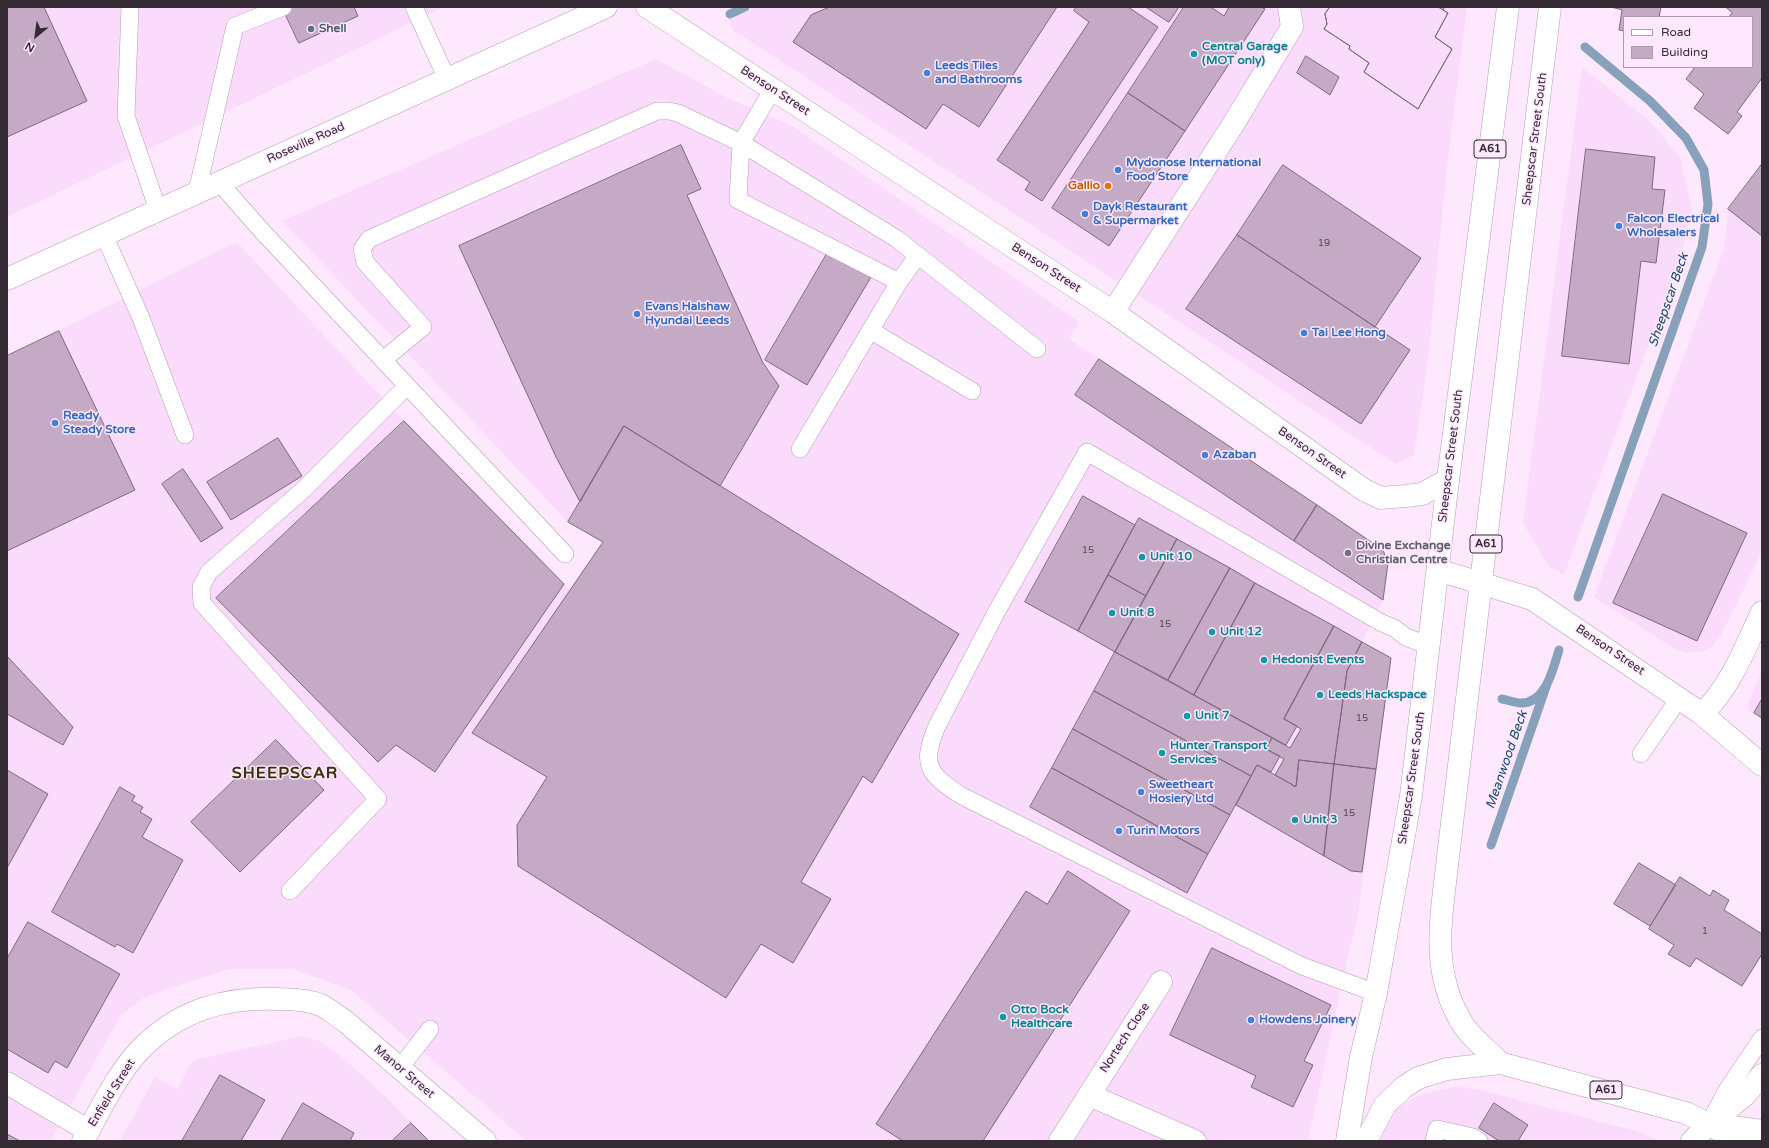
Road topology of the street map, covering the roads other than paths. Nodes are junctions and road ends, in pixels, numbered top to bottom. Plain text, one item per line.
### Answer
1 (130, 7) edge
2 (283, 7) edge
3 (414, 7) edge
4 (606, 7) edge
5 (647, 7) edge
6 (1508, 7) edge
7 (1550, 7) edge
8 (1290, 17) edge
9 (447, 79) junction
10 (772, 89) junction
11 (741, 143) junction
12 (219, 182) junction
13 (197, 192) junction
14 (158, 210) junction
15 (104, 235) junction
16 (918, 255) junction
17 (7, 279) edge
18 (899, 282) junction
19 (1113, 312) junction
20 (870, 330) junction
21 (1037, 349) dead end
22 (383, 360) junction
23 (407, 386) junction
24 (972, 391) dead end
25 (185, 435) dead end
26 (800, 449) dead end
27 (1448, 480) junction
28 (565, 554) dead end
29 (1438, 570) junction
30 (1482, 584) junction
31 (1762, 612) edge
32 (1429, 646) junction
33 (1680, 697) junction
34 (1702, 714) junction
35 (1641, 754) dead end
36 (1762, 765) edge
37 (290, 891) dead end
38 (1162, 982) dead end
39 (1376, 993) junction
40 (321, 1005) joint
41 (430, 1029) dead end
42 (1762, 1038) edge
43 (1500, 1063) junction
44 (400, 1068) junction
45 (1762, 1074) edge
46 (7, 1084) edge
47 (1089, 1095) junction
48 (1709, 1124) junction
49 (1762, 1130) edge
50 (86, 1136) edge
51 (485, 1141) edge
52 (1060, 1141) edge
53 (1195, 1141) edge
54 (1347, 1141) edge
55 (1366, 1141) edge
56 (1434, 1141) edge
57 (1479, 1141) edge
58 (1692, 1141) edge
59 (1737, 1141) edge

1 - 14 lane
2 - 13 lane
3 - 9 lane
4 - 9 main road, Roseville Road
5 - 10 main road, Benson Street
6 - 27 main road, Sheepscar Street South / A61
7 - 30 main road, Sheepscar Street South / A61
8 - 19 main road
9 - 12 main road, Roseville Road
10 - 11 lane
10 - 19 main road, Benson Street
11 - 16 lane
11 - 18 lane
11 - 22 lane
12 - 13 main road, Roseville Road
12 - 22 lane
13 - 14 main road, Roseville Road
14 - 15 main road, Roseville Road
15 - 17 main road, Roseville Road
15 - 25 lane
16 - 18 lane
16 - 21 lane
18 - 20 lane
19 - 27 main road, Benson Street
20 - 24 lane
20 - 26 lane
22 - 23 lane
23 - 28 lane
23 - 37 lane
27 - 29 main road, Sheepscar Street South / A61
29 - 30 main road, Benson Street
29 - 32 main road, Sheepscar Street South / A61
30 - 33 main road, Benson Street
30 - 43 main road, Sheepscar Street South / A61
31 - 34 main road
32 - 39 main road, Sheepscar Street South / A61
32 - 39 lane
33 - 34 main road, Benson Street
33 - 35 lane
34 - 36 main road, Benson Street
38 - 47 main road, Nortech Close
39 - 54 main road, Sheepscar Street South / A61
40 - 44 main road, Manor Street
40 - 50 main road, Enfield Street
41 - 44 lane
42 - 48 lane
43 - 48 main road, A61
43 - 55 main road, A61
44 - 51 main road, Manor Street
45 - 48 main road
46 - 50 main road
47 - 52 main road, Nortech Close
47 - 53 main road
48 - 49 main road, A61
48 - 58 main road
48 - 59 main road, A61
56 - 57 lane

